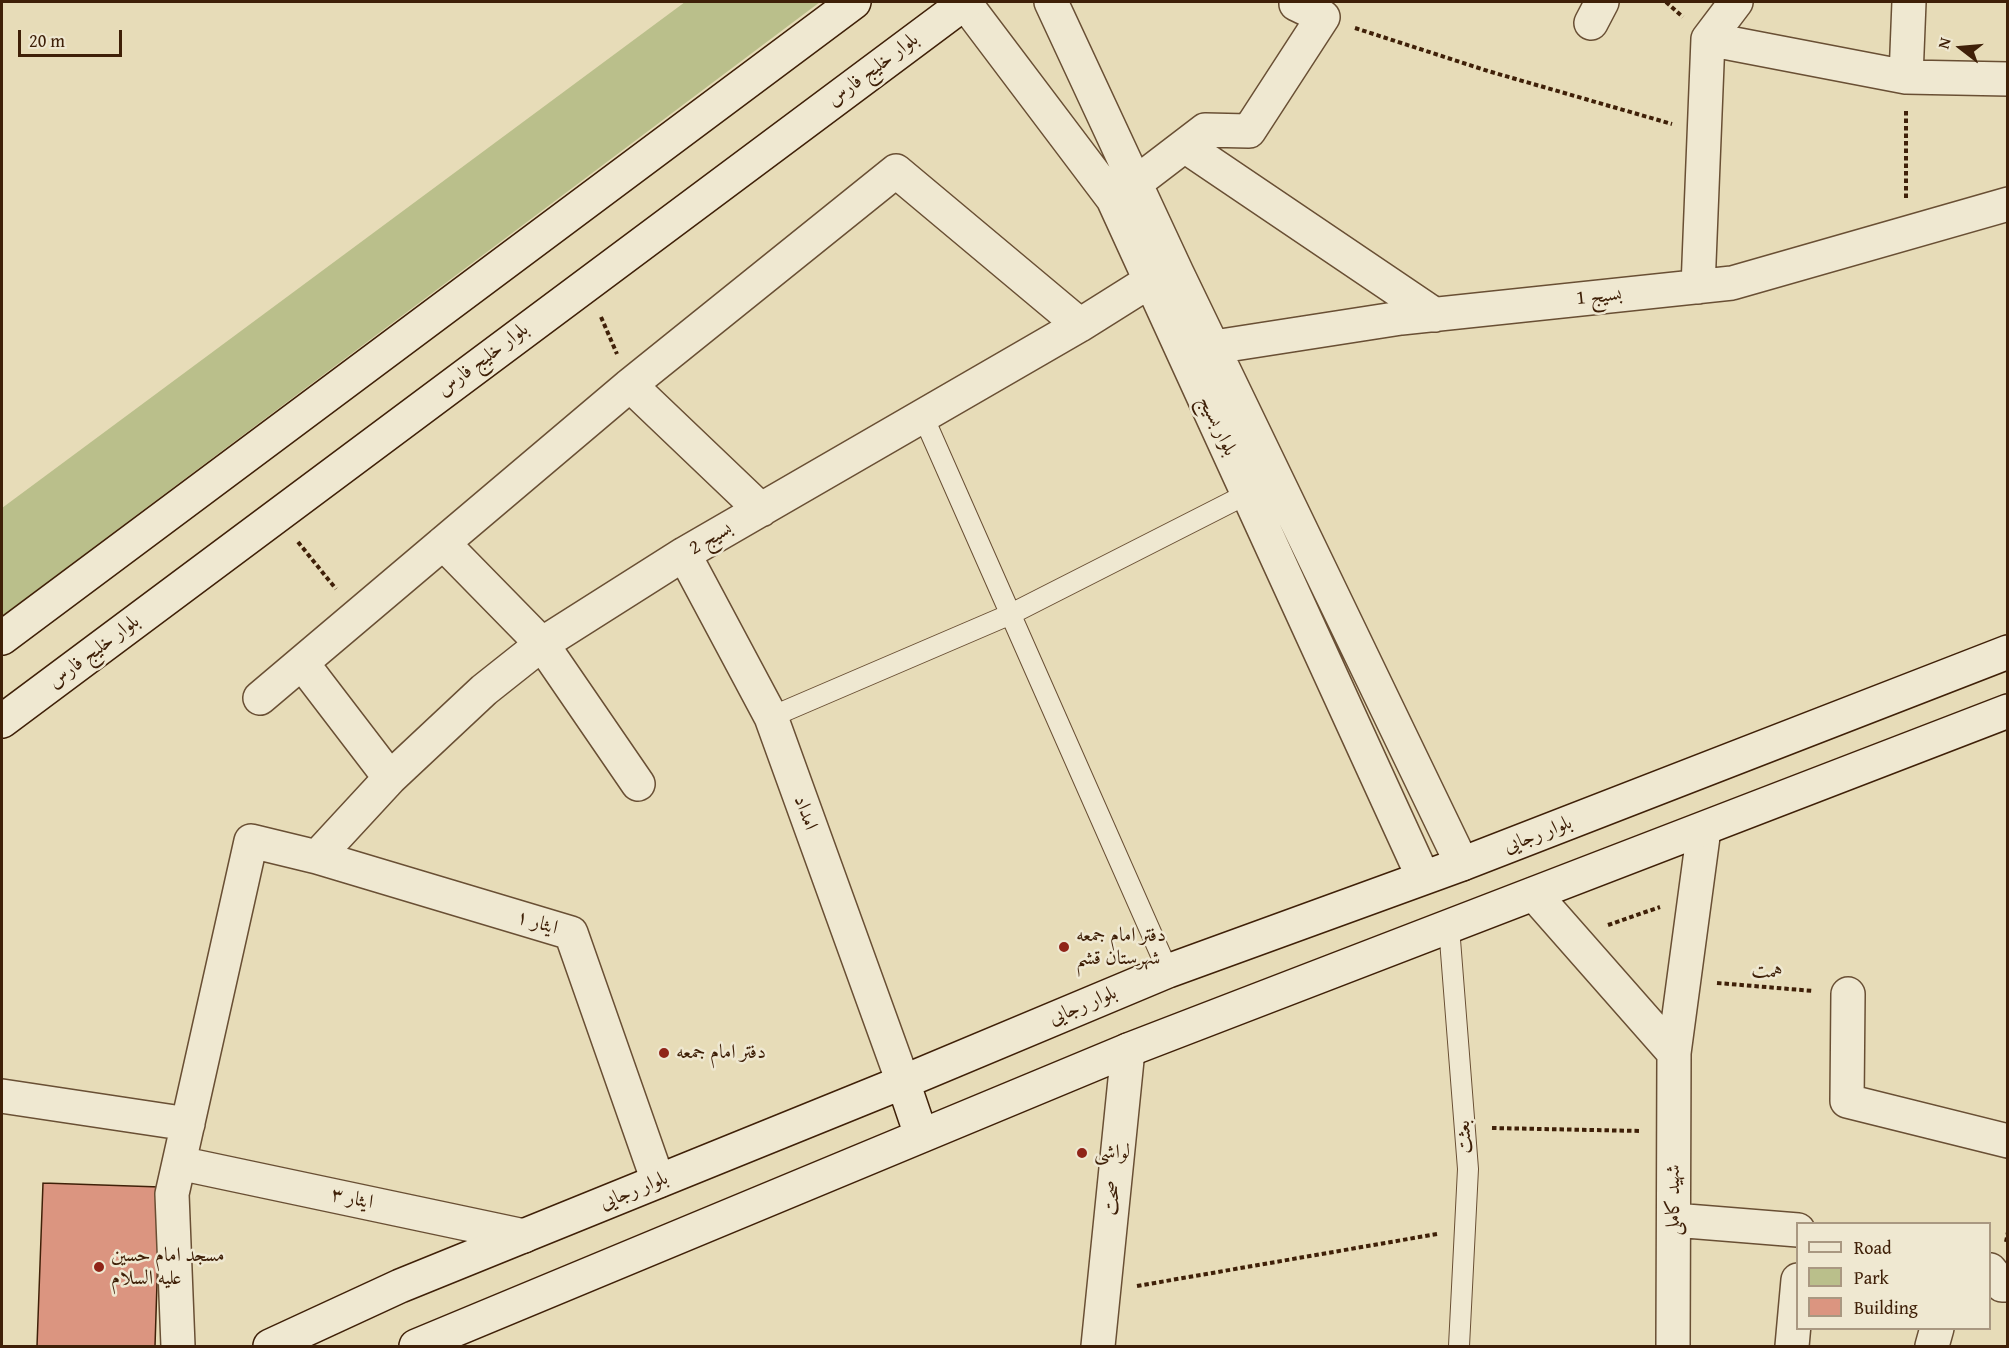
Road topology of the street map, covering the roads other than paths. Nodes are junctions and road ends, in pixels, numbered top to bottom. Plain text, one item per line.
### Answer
1 (854, 2) edge
2 (965, 2) edge
3 (1051, 2) edge
4 (1736, 2) edge
5 (1909, 2) edge
6 (1310, 9) edge
7 (1708, 39) junction
8 (1906, 77) junction
9 (2007, 79) edge
10 (1185, 146) junction
11 (1125, 192) junction
12 (2007, 204) edge
13 (1150, 282) junction
14 (1698, 287) junction
15 (1435, 315) junction
16 (1080, 325) junction
17 (1215, 347) junction
18 (1182, 352) junction
19 (630, 385) junction
20 (923, 416) junction
21 (1249, 493) junction
22 (761, 510) junction
23 (444, 543) junction
24 (684, 554) junction
25 (1011, 614) junction
26 (2, 638) edge
27 (542, 644) junction
28 (2007, 652) edge
29 (302, 663) junction
30 (261, 698) dead end
31 (9, 705) edge
32 (2007, 711) edge
33 (771, 717) junction
34 (390, 778) junction
35 (638, 784) dead end
36 (1704, 829) junction
37 (317, 856) junction
38 (1462, 864) junction
39 (1423, 877) junction
40 (1534, 894) junction
41 (1449, 927) junction
42 (1168, 970) junction
43 (1848, 994) road end
44 (1128, 1050) junction
45 (1674, 1053) junction
46 (903, 1082) junction
47 (2, 1096) edge
48 (188, 1124) junction
49 (921, 1136) junction
50 (2007, 1141) edge
51 (179, 1162) junction
52 (658, 1181) junction
53 (1674, 1220) junction
54 (1796, 1230) edge
55 (524, 1236) junction
56 (1991, 1272) edge
57 (2007, 1285) edge
58 (1796, 1293) edge
59 (1937, 1330) edge
60 (436, 1342) edge
61 (178, 1347) edge
62 (270, 1347) edge
63 (1098, 1347) edge
64 (1459, 1347) edge
65 (1673, 1347) edge
66 (1792, 1347) edge
67 (1932, 1347) edge

1 - 26 street
2 - 11 street, بلوار بسیج
2 - 31 street, بلوار خلیج فارس
3 - 11 street, بلوار بسیج
4 - 7 street
5 - 8 street
6 - 10 street
7 - 8 street
7 - 14 street
8 - 9 street
10 - 11 street
10 - 15 street
11 - 13 street, بلوار بسیج
11 - 17 street, بلوار بسیج
12 - 14 street, بسیج 1
13 - 16 street, بسیج 2
13 - 18 street, بلوار بسیج
14 - 15 street, بسیج 1
15 - 17 street, بسیج 1
16 - 19 street
16 - 20 street, بسیج 2
17 - 18 street, بسیج 1
17 - 38 street, بلوار بسیج
18 - 21 street, بلوار بسیج
19 - 22 street
19 - 23 street
20 - 22 street, بسیج 2
20 - 25 lane
21 - 25 lane
21 - 39 street, بلوار بسیج
22 - 24 street, بسیج 2
23 - 27 street
23 - 29 street
24 - 27 street, بسیج 2
24 - 33 street, امداد
25 - 33 lane
25 - 42 lane
27 - 34 street, بسیج 2
27 - 35 street
28 - 38 street, بلوار رجایی
29 - 30 street
29 - 34 street
32 - 36 street
33 - 46 street, امداد
34 - 37 street, بسیج 2
36 - 40 street
36 - 45 street, شهید کاملی
37 - 48 street, ایثار ۱
37 - 52 street, ایثار ۱
38 - 39 street, بلوار رجایی
39 - 42 street, بلوار رجایی
40 - 41 street
40 - 45 street
41 - 44 street
41 - 64 lane, بعثت
42 - 46 street, بلوار رجایی
43 - 50 street
44 - 49 street
44 - 63 street, صحت
45 - 53 street, شهید کاملی
46 - 49 street, امداد
46 - 52 street, بلوار رجایی
47 - 48 street
48 - 51 street
49 - 60 street
51 - 55 street, ایثار ۳
51 - 61 street
52 - 55 street, بلوار رجایی
53 - 54 street
53 - 65 street, شهید کاملی
55 - 62 street, بلوار رجایی
56 - 57 street
58 - 66 street
59 - 67 street

